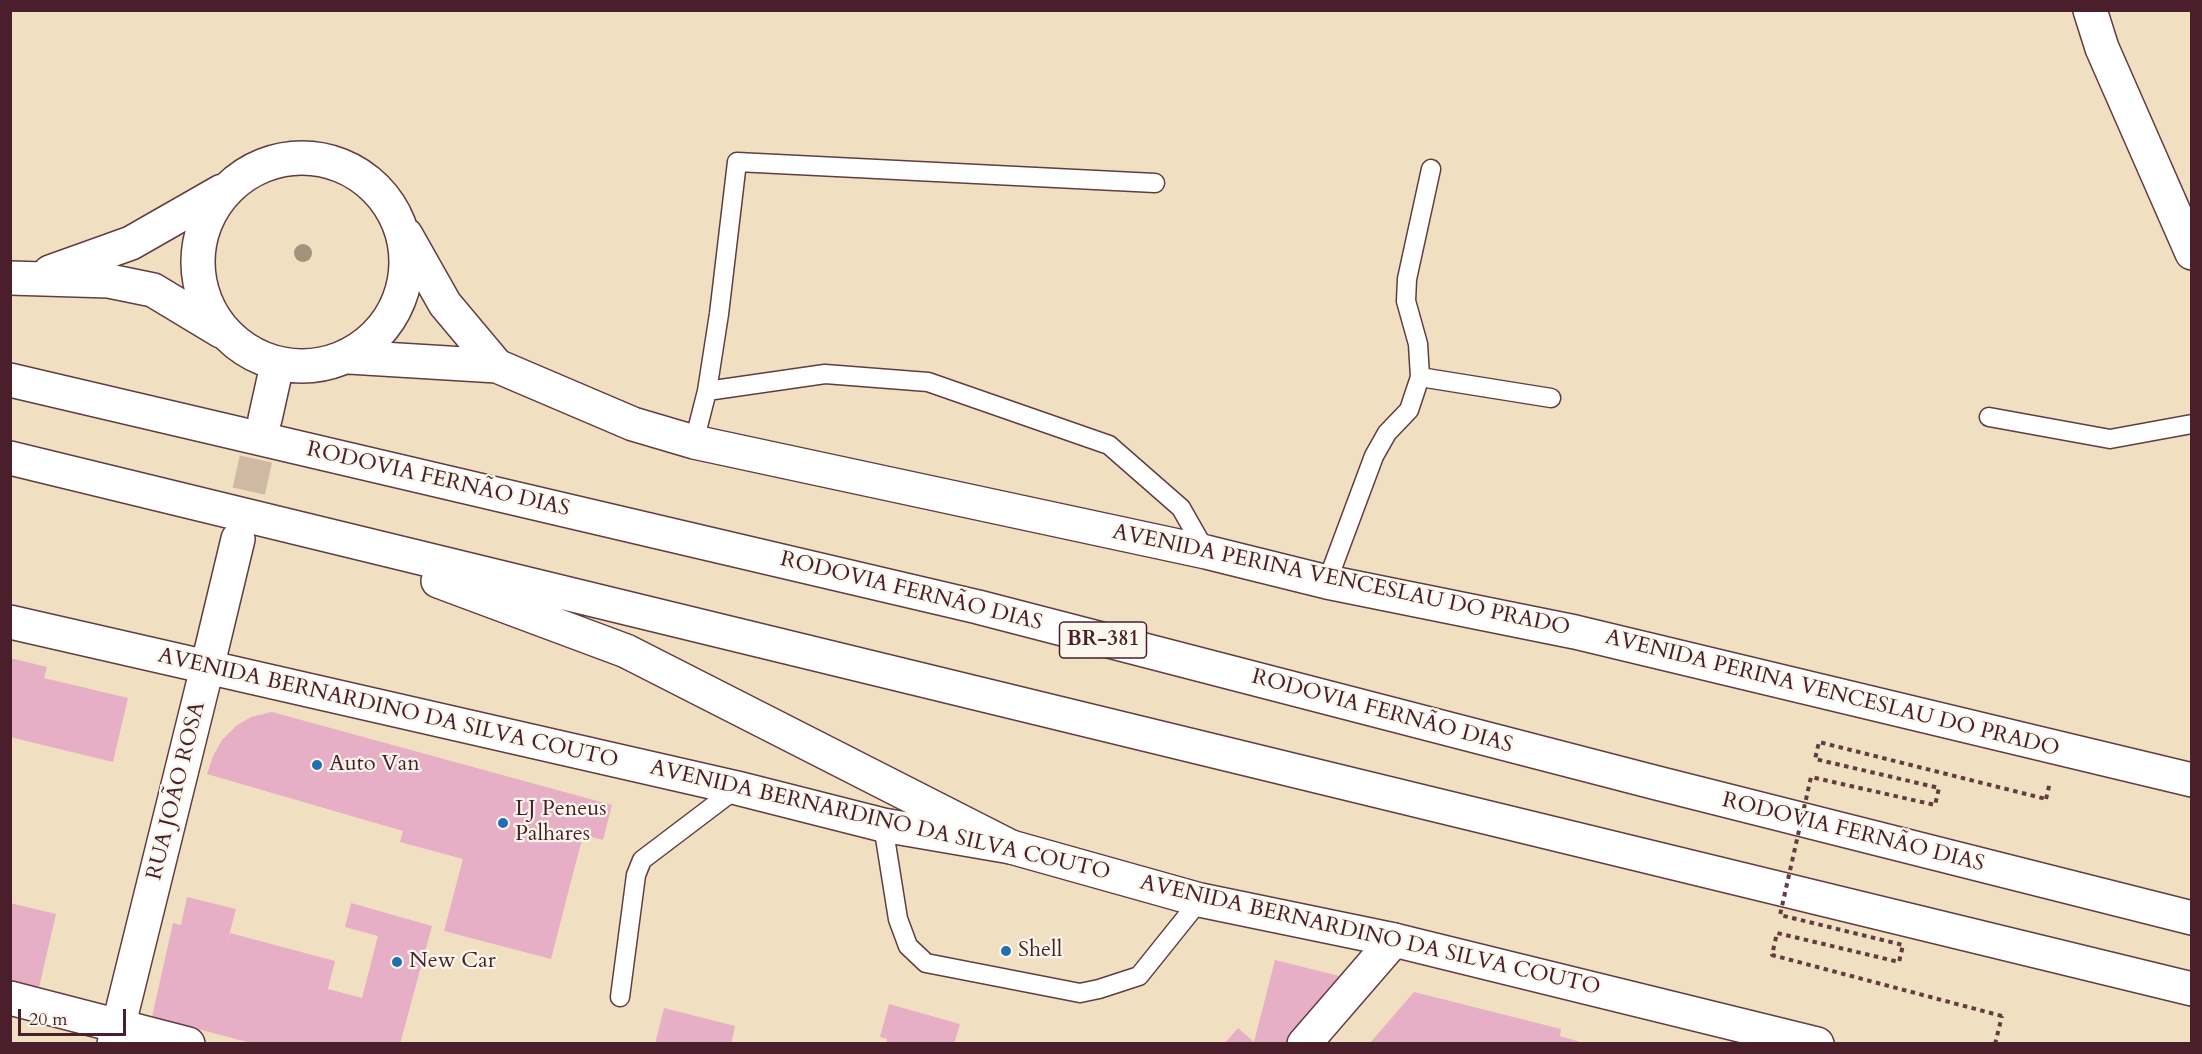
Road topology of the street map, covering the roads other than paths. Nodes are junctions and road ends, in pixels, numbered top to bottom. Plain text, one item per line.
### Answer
1 (2090, 10) edge
2 (1431, 169) dead end
3 (1155, 183) dead end
4 (227, 188) junction
5 (399, 222) junction
6 (2192, 253) edge
7 (22, 278) edge
8 (224, 333) junction
9 (348, 357) junction
10 (277, 365) junction
11 (497, 366) junction
12 (1420, 377) junction
13 (10, 380) edge
14 (707, 391) junction
15 (1551, 398) dead end
16 (1989, 417) dead end
17 (266, 419) tunnel mouth
18 (2192, 424) edge
19 (694, 442) junction
20 (10, 458) edge
21 (293, 527) junction
22 (238, 539) tunnel mouth
23 (1206, 552) junction
24 (1326, 582) junction
25 (10, 622) edge
26 (207, 668) junction
27 (2192, 780) edge
28 (737, 789) junction
29 (883, 825) junction
30 (1011, 847) junction
31 (1200, 900) junction
32 (2192, 918) edge
33 (1394, 940) junction
34 (2192, 989) edge
35 (620, 997) dead end
36 (10, 998) edge
37 (116, 1035) edge
38 (188, 1044) edge
39 (1304, 1044) edge
40 (1817, 1044) edge

1 - 6 main road
2 - 12 lane
3 - 14 lane
4 - 5 main road
4 - 7 main road
4 - 8 main road
5 - 9 main road
5 - 11 main road, AVENIDA PERINA VENCESLAU DO PRADO
7 - 8 main road
8 - 10 main road
9 - 10 main road
9 - 11 main road, AVENIDA PERINA VENCESLAU DO PRADO
10 - 17 main road
11 - 19 main road, AVENIDA PERINA VENCESLAU DO PRADO
12 - 15 lane
12 - 24 lane
13 - 32 main road, RODOVIA FERNÃO DIAS / BR-381
14 - 19 lane
14 - 23 lane
16 - 18 lane
19 - 23 main road, AVENIDA PERINA VENCESLAU DO PRADO
20 - 21 main road
21 - 30 main road
21 - 34 main road
22 - 26 main road, RUA JOÃO ROSA
23 - 24 main road, AVENIDA PERINA VENCESLAU DO PRADO
24 - 27 main road, AVENIDA PERINA VENCESLAU DO PRADO
25 - 26 main road, AVENIDA BERNARDINO DA SILVA COUTO
26 - 28 main road, AVENIDA BERNARDINO DA SILVA COUTO
26 - 37 main road, RUA JOÃO ROSA
28 - 29 main road, AVENIDA BERNARDINO DA SILVA COUTO
28 - 35 lane
29 - 30 main road, AVENIDA BERNARDINO DA SILVA COUTO
29 - 31 lane
30 - 31 main road, AVENIDA BERNARDINO DA SILVA COUTO
31 - 33 main road, AVENIDA BERNARDINO DA SILVA COUTO
33 - 39 main road
33 - 40 main road, AVENIDA BERNARDINO DA SILVA COUTO
36 - 37 main road
37 - 38 main road

